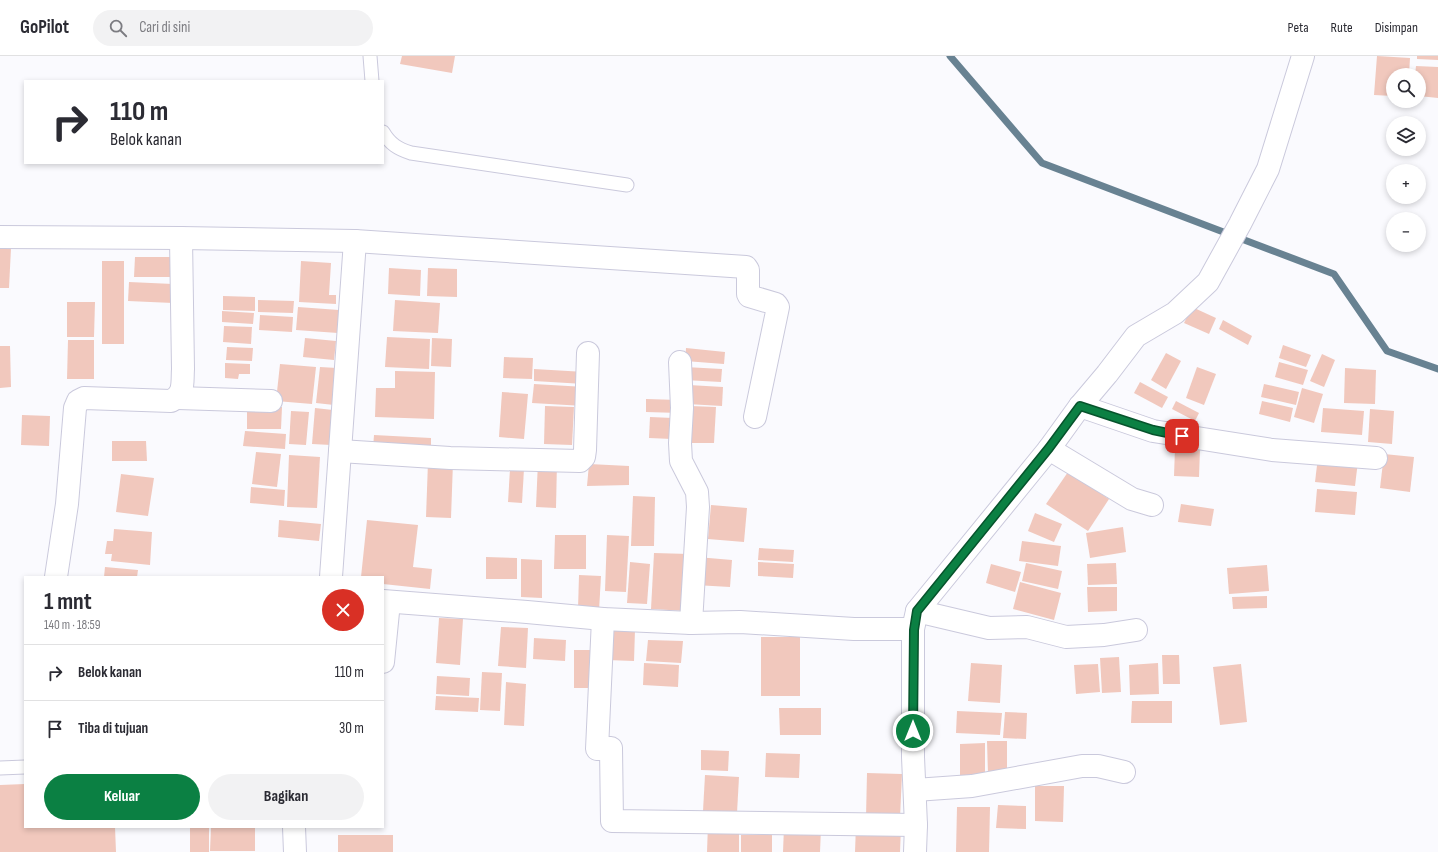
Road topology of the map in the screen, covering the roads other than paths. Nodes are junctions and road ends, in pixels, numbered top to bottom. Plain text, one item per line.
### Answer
1 (370, 56) edge
2 (1303, 56) edge
3 (372, 80) edge
4 (384, 134) edge
5 (628, 185) dead end
6 (0, 237) edge
7 (181, 238) junction
8 (355, 241) junction
9 (588, 353) dead end
10 (680, 362) dead end
11 (178, 398) junction
12 (271, 401) dead end
13 (1080, 406) junction
14 (755, 417) dead end
15 (1049, 448) junction
16 (340, 451) junction
17 (1376, 458) dead end
18 (1152, 504) dead end
19 (56, 576) edge
20 (331, 576) edge
21 (386, 602) edge
22 (603, 619) junction
23 (915, 620) junction
24 (691, 623) junction
25 (1136, 630) dead end
26 (384, 642) edge
27 (0, 768) edge
28 (24, 768) edge
29 (1124, 772) dead end
30 (915, 790) junction
31 (916, 825) junction
32 (294, 828) edge
33 (295, 852) edge
34 (915, 852) edge

1 - 3 lane
2 - 13 street
4 - 5 lane
6 - 7 street
7 - 8 street
7 - 11 street
8 - 14 street
8 - 16 street
9 - 16 street
10 - 24 street
11 - 12 street
11 - 19 street
13 - 15 street
13 - 17 street
15 - 18 street
15 - 23 street
16 - 20 street
21 - 22 street
21 - 26 street
22 - 24 street
22 - 31 street
23 - 24 street
23 - 25 street
23 - 30 street
27 - 28 lane
29 - 30 street
30 - 31 street
31 - 34 street
32 - 33 street

